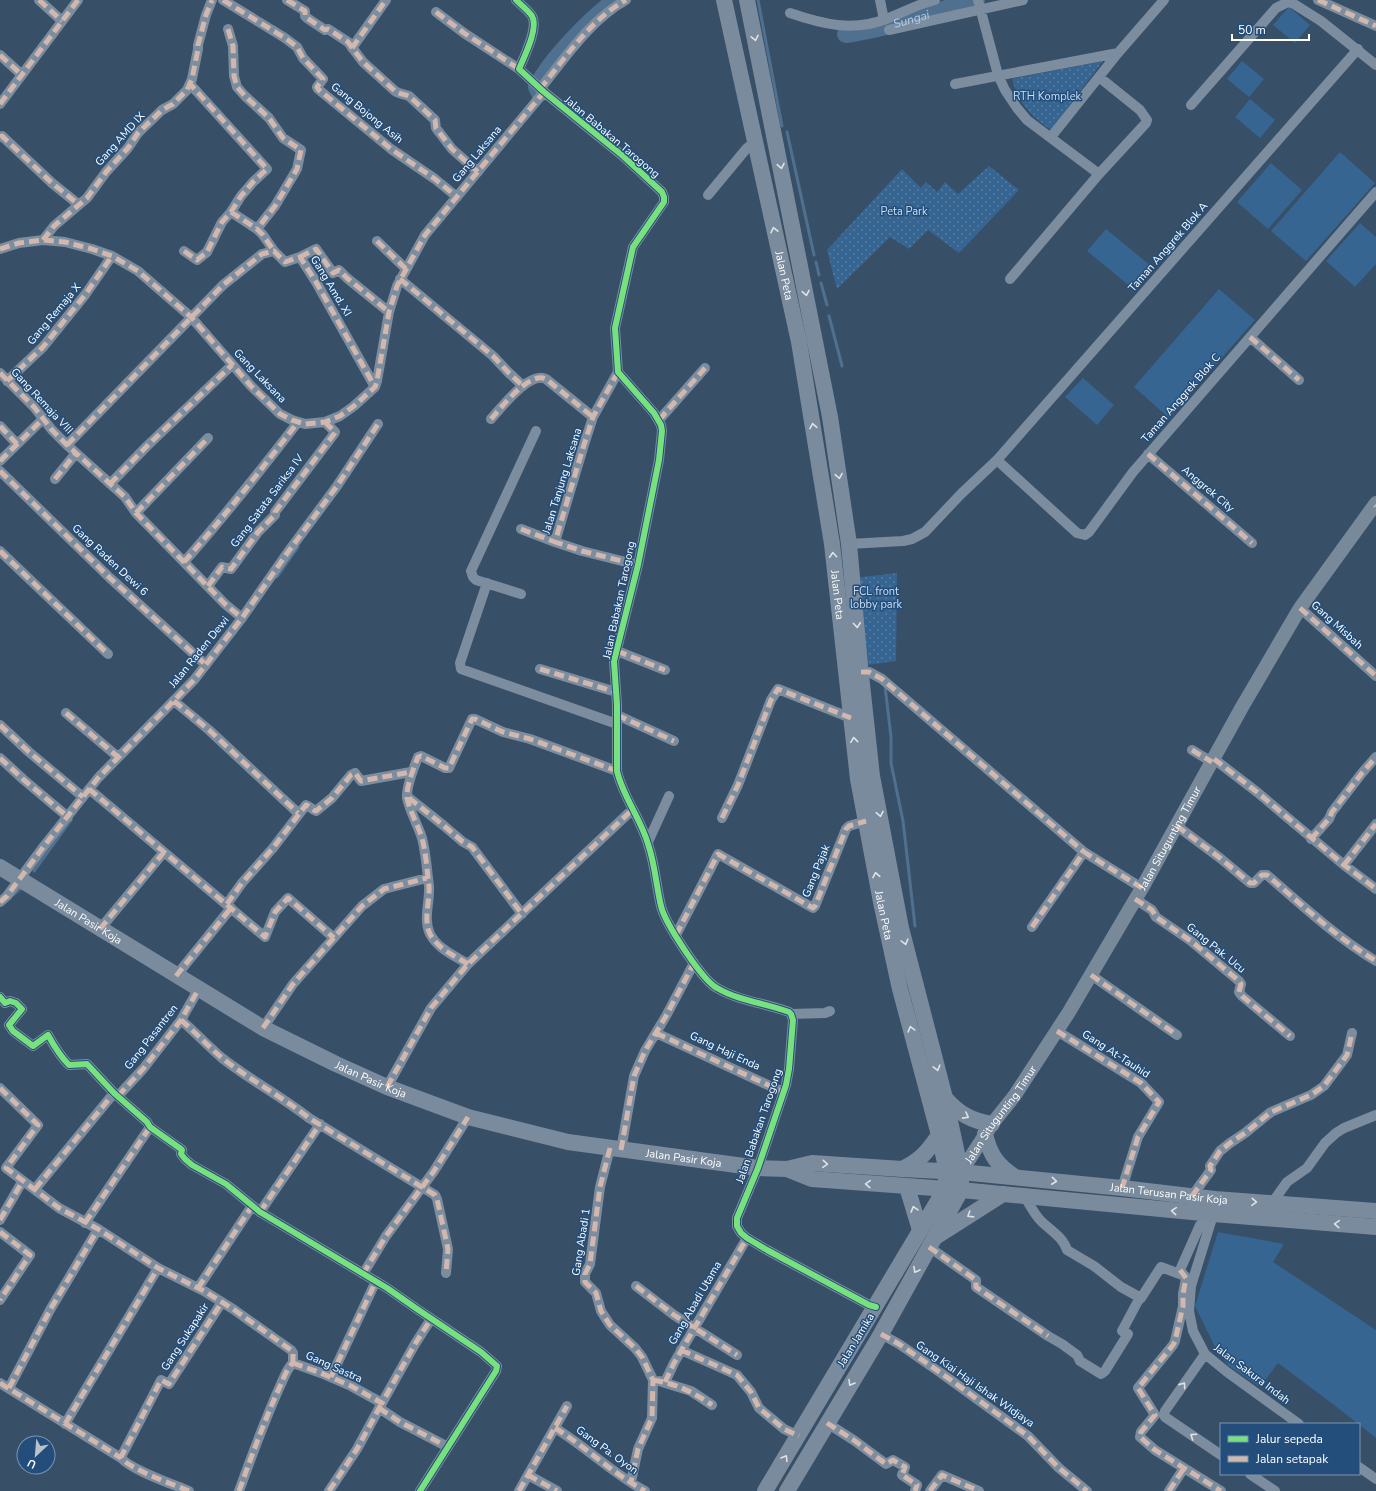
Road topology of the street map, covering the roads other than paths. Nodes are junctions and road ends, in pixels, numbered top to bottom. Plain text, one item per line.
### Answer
1 (39, 0) edge
2 (78, 0) edge
3 (223, 0) edge
4 (287, 0) edge
5 (386, 0) edge
6 (516, 0) edge
7 (626, 0) edge
8 (724, 0) edge
9 (747, 0) edge
10 (880, 0) edge
11 (934, 0) edge
12 (1023, 0) edge
13 (1164, 0) edge
14 (1318, 0) edge
15 (210, 1) edge
16 (979, 4) edge
17 (436, 12) dead end
18 (790, 13) dead end
19 (884, 20) junction
20 (62, 21) junction
21 (1376, 26) edge
22 (228, 29) dead end
23 (889, 30) dead end
24 (352, 48) junction
25 (1358, 49) junction
26 (1118, 53) junction
27 (0, 55) edge
28 (1376, 65) edge
29 (519, 69) junction
30 (22, 75) junction
31 (998, 76) junction
32 (1098, 77) junction
33 (190, 84) junction
34 (955, 84) dead end
35 (539, 88) junction
36 (0, 104) edge
37 (1191, 105) dead end
38 (1, 135) edge
39 (1051, 137) junction
40 (755, 142) junction
41 (478, 172) junction
42 (1099, 174) junction
43 (1376, 192) edge
44 (708, 195) dead end
45 (457, 197) junction
46 (78, 204) junction
47 (231, 212) junction
48 (257, 229) junction
49 (43, 240) junction
50 (377, 241) dead end
51 (0, 250) edge
52 (184, 251) dead end
53 (274, 251) junction
54 (112, 256) junction
55 (300, 257) junction
56 (406, 269) junction
57 (400, 279) junction
58 (1010, 279) dead end
59 (389, 312) junction
60 (191, 317) junction
61 (1250, 337) junction
62 (807, 341) junction
63 (232, 365) junction
64 (705, 368) dead end
65 (618, 372) junction
66 (0, 373) edge
67 (1299, 380) dead end
68 (7, 381) junction
69 (523, 386) junction
70 (375, 387) junction
71 (44, 418) junction
72 (593, 418) junction
73 (491, 419) dead end
74 (658, 420) junction
75 (298, 422) junction
76 (325, 422) junction
77 (378, 424) dead end
78 (0, 426) edge
79 (536, 431) dead end
80 (208, 438) dead end
81 (17, 444) junction
82 (67, 445) junction
83 (76, 453) junction
84 (1148, 454) junction
85 (997, 460) junction
86 (0, 461) edge
87 (0, 471) edge
88 (54, 479) dead end
89 (110, 484) junction
90 (1376, 504) edge
91 (136, 513) junction
92 (521, 529) dead end
93 (555, 542) junction
94 (1252, 543) dead end
95 (849, 544) junction
96 (0, 551) edge
97 (184, 562) junction
98 (638, 565) junction
99 (487, 583) junction
100 (208, 586) junction
101 (521, 594) dead end
102 (1300, 608) junction
103 (242, 618) junction
104 (617, 651) junction
105 (108, 654) dead end
106 (206, 664) junction
107 (540, 669) dead end
108 (666, 670) dead end
109 (861, 672) junction
110 (1376, 676) edge
111 (616, 692) junction
112 (174, 701) junction
113 (66, 713) dead end
114 (851, 718) junction
115 (617, 720) junction
116 (0, 725) edge
117 (674, 740) dead end
118 (1192, 750) dead end
119 (118, 757) junction
120 (0, 758) edge
121 (1376, 758) edge
122 (1213, 761) junction
123 (617, 771) junction
124 (411, 772) junction
125 (865, 777) junction
126 (86, 793) junction
127 (669, 796) dead end
128 (407, 797) junction
129 (632, 810) junction
130 (298, 814) junction
131 (68, 817) junction
132 (722, 818) dead end
133 (866, 821) junction
134 (1376, 824) edge
135 (1177, 826) junction
136 (1312, 839) junction
137 (648, 842) junction
138 (164, 852) junction
139 (1084, 852) junction
140 (1344, 865) junction
141 (0, 867) edge
142 (427, 878) junction
143 (19, 880) junction
144 (1376, 889) edge
145 (1138, 893) junction
146 (0, 902) edge
147 (229, 906) junction
148 (522, 914) junction
149 (1032, 927) dead end
150 (100, 929) junction
151 (676, 935) junction
152 (334, 938) junction
153 (1376, 961) edge
154 (694, 963) junction
155 (468, 964) junction
156 (1091, 975) junction
157 (176, 976) junction
158 (198, 990) junction
159 (0, 997) edge
160 (830, 1011) dead end
161 (791, 1014) junction
162 (181, 1020) junction
163 (263, 1028) junction
164 (1057, 1031) junction
165 (656, 1032) junction
166 (1352, 1033) dead end
167 (1177, 1035) dead end
168 (1290, 1036) dead end
169 (387, 1087) junction
170 (0, 1088) edge
171 (783, 1092) junction
172 (116, 1094) junction
173 (945, 1098) junction
174 (1376, 1115) edge
175 (468, 1117) junction
176 (320, 1124) junction
177 (150, 1127) junction
178 (989, 1129) junction
179 (938, 1135) junction
180 (615, 1149) junction
181 (758, 1168) junction
182 (787, 1169) junction
183 (902, 1169) junction
184 (954, 1172) junction
185 (1016, 1178) junction
186 (22, 1182) junction
187 (422, 1187) junction
188 (907, 1187) junction
189 (1122, 1188) junction
190 (35, 1189) junction
191 (945, 1189) junction
192 (962, 1190) junction
193 (1003, 1194) junction
194 (1192, 1196) junction
195 (1025, 1197) junction
196 (1272, 1203) junction
197 (256, 1209) junction
198 (1213, 1211) junction
199 (1376, 1211) edge
200 (0, 1220) edge
201 (85, 1223) junction
202 (1376, 1227) edge
203 (98, 1229) junction
204 (920, 1230) junction
205 (0, 1232) edge
206 (747, 1238) junction
207 (933, 1242) junction
208 (158, 1268) junction
209 (446, 1273) dead end
210 (363, 1274) junction
211 (1185, 1276) junction
212 (376, 1281) junction
213 (636, 1286) dead end
214 (198, 1288) junction
215 (1141, 1298) junction
216 (0, 1300) edge
217 (222, 1302) junction
218 (876, 1307) junction
219 (432, 1319) junction
220 (694, 1327) junction
221 (881, 1334) junction
222 (681, 1350) junction
223 (1205, 1354) junction
224 (737, 1355) dead end
225 (293, 1363) junction
226 (331, 1377) junction
227 (654, 1380) junction
228 (666, 1382) junction
229 (4, 1386) edge
230 (712, 1405) dead end
231 (380, 1406) junction
232 (567, 1406) dead end
233 (827, 1423) junction
234 (1298, 1423) edge
235 (65, 1424) junction
236 (555, 1428) junction
237 (798, 1436) junction
238 (448, 1447) junction
239 (1220, 1454) edge
240 (121, 1458) junction
241 (1184, 1468) junction
242 (1360, 1468) edge
243 (528, 1475) junction
244 (1251, 1475) edge
245 (1376, 1480) edge
246 (631, 1482) junction
247 (189, 1491) edge
248 (238, 1491) edge
249 (329, 1491) edge
250 (420, 1491) edge
251 (519, 1491) edge
252 (557, 1491) edge
253 (644, 1491) edge
254 (765, 1491) edge
255 (787, 1491) edge
256 (915, 1491) edge
257 (930, 1491) edge
258 (979, 1491) edge
259 (1087, 1491) edge
260 (1169, 1491) edge
261 (1220, 1491) edge
262 (1275, 1491) edge

1 - 20 street
2 - 20 street
3 - 45 street, Gang Bojong Asih
4 - 24 street
5 - 24 street
6 - 29 street
7 - 35 street, Gang Laksana
8 - 40 main road, Jalan Peta
9 -> 62 main road, Jalan Peta
10 - 19 street
11 - 19 street
12 - 16 street
13 - 26 street
14 - 21 street
15 - 33 street, Gang AMD IX
16 - 23 street
16 - 31 street
17 - 29 street, Jalan Babakan Tarogong
18 - 19 street
20 - 30 street
22 - 48 street
24 - 41 street
25 - 28 street
25 - 37 street
25 - 85 street, Taman Anggrek Blok A
26 - 31 street
26 - 32 street
27 - 30 street
29 - 35 street, Jalan Babakan Tarogong
30 - 36 street
31 - 34 street
31 - 39 street
32 - 39 street
32 - 42 street
33 - 46 street, Gang AMD IX
33 - 47 street
35 - 41 street, Gang Laksana
35 - 65 street, Jalan Babakan Tarogong
38 - 46 street
39 - 42 street
40 - 44 street
62 -> 40 main road, Jalan Peta
41 - 45 street, Gang Laksana
42 - 58 street
43 - 61 street, Taman Anggrek Blok C
45 - 56 street, Gang Laksana
46 - 49 street, Gang AMD IX
47 - 48 street
47 - 52 street
48 - 53 street
49 - 51 street, Gang Laksana
49 - 54 street, Gang Laksana
50 - 56 street
53 - 55 street, Gang Amd. XI
53 - 60 street
54 - 60 street, Gang Laksana
54 - 68 street, Gang Remaja X
55 - 59 street
55 - 70 street, Gang Amd. XI
56 - 57 street, Gang Laksana
57 - 59 street, Gang Laksana
57 - 69 street
59 - 70 street, Gang Laksana
60 - 63 street, Gang Laksana
60 - 82 street
61 - 67 street
61 - 84 street, Taman Anggrek Blok C
62 -> 95 main road, Jalan Peta
114 -> 62 main road, Jalan Peta
63 - 75 street, Gang Laksana
63 - 89 street
64 - 74 street
65 - 72 street, Jalan Tanjung Laksana
65 - 74 street, Jalan Babakan Tarogong
66 - 68 street, Gang Remaja VIII
68 - 71 street, Gang Remaja VIII
69 - 72 street
69 - 73 street
70 - 76 street, Gang Laksana
71 - 81 street
71 - 82 street, Gang Remaja VIII
72 - 93 street, Jalan Tanjung Laksana
74 - 98 street, Jalan Babakan Tarogong
75 - 76 street, Gang Laksana
75 - 97 street
76 - 100 street, Gang Satata Sariksa IV
77 - 103 street, Jalan Raden Dewi
78 - 81 street
79 - 99 street
80 - 91 street
81 - 86 street
82 - 83 street, Gang Remaja VIII
83 - 88 street
83 - 89 street, Gang Remaja VIII
84 - 85 street, Taman Anggrek Blok C
84 - 94 street, Anggrek City
85 - 95 street, Taman Anggrek Blok A
87 - 106 street, Gang Raden Dewi 6
89 - 91 street, Gang Remaja VIII
90 - 102 street, Jalan Situgunting Timur
91 - 97 street, Gang Remaja VIII
92 - 93 street
93 - 98 street, Jalan Tanjung Laksana
95 -> 109 main road, Jalan Peta
96 - 105 street
97 - 100 street, Gang Remaja VIII
98 - 104 street, Jalan Babakan Tarogong
99 - 101 street
99 - 115 street
100 - 103 street, Gang Remaja VIII
102 - 110 street, Gang Misbah
102 - 122 street, Jalan Situgunting Timur
103 - 106 street, Jalan Raden Dewi
104 - 108 street
104 - 111 street, Jalan Babakan Tarogong
106 - 112 street, Jalan Raden Dewi
107 - 111 street
109 - 125 main road, Jalan Peta
109 - 139 street, Gang Pak. Ucu
111 - 115 street, Jalan Babakan Tarogong
112 - 119 street, Jalan Raden Dewi
112 - 130 street
113 - 119 street
125 -> 114 main road, Jalan Peta
114 - 132 street
115 - 117 street
115 - 123 street, Jalan Babakan Tarogong
116 - 126 street
118 - 122 street
119 - 126 street, Jalan Raden Dewi
120 - 131 street
121 - 136 street
122 - 135 street, Jalan Situgunting Timur
122 - 136 street
123 - 124 street
123 - 129 street, Jalan Babakan Tarogong
124 - 128 street
124 - 130 street
125 - 133 main road, Jalan Peta
125 -> 173 main road, Jalan Peta
126 - 131 street, Jalan Raden Dewi
126 - 138 street
127 - 137 street
128 - 142 street
128 - 148 street
129 - 137 street, Jalan Babakan Tarogong
129 - 148 street
130 - 147 street
131 - 143 street, Jalan Raden Dewi
133 - 151 street, Gang Pajak
179 -> 133 main road, Jalan Peta
134 - 140 street
135 - 145 street, Jalan Situgunting Timur
135 - 153 street
136 - 140 street
137 - 151 street, Jalan Babakan Tarogong
138 - 147 street
138 - 150 street
139 - 145 street, Gang Pak. Ucu
139 - 149 street
140 - 144 street
141 - 143 main road, Jalan Pasir Koja
142 - 152 street
142 - 155 street
143 - 146 street, Jalan Raden Dewi
143 - 150 main road, Jalan Pasir Koja
145 - 156 street, Jalan Situgunting Timur
145 - 168 street, Gang Pak. Ucu
147 - 152 street
147 - 157 street
148 - 155 street
150 - 157 main road, Jalan Pasir Koja
151 - 154 street, Jalan Babakan Tarogong
152 - 163 street
154 - 161 street, Jalan Babakan Tarogong
154 - 165 street
155 - 169 street
156 - 164 street, Jalan Situgunting Timur
156 - 167 street
157 - 158 main road, Jalan Pasir Koja
158 - 162 street, Gang Pasantren
158 - 163 main road, Jalan Pasir Koja
159 - 172 street
160 - 161 street
161 - 171 street, Jalan Babakan Tarogong
162 - 172 street, Gang Pasantren
162 - 176 street
163 - 169 main road, Jalan Pasir Koja
164 - 178 street, Jalan Situgunting Timur
164 - 189 street, Gang At-Tauhid
165 - 171 street, Gang Haji Enda
165 - 180 street
166 - 194 street
169 - 175 main road, Jalan Pasir Koja
170 - 186 street
171 - 181 street, Jalan Babakan Tarogong
172 - 177 street
172 - 190 street, Gang Pasantren
173 -> 178 main road
173 - 184 main road, Jalan Peta
174 - 196 street
175 - 180 main road, Jalan Pasir Koja
175 - 187 street
176 - 187 street
176 - 197 street
177 - 197 street
177 - 201 street
178 - 184 street, Jalan Situgunting Timur
178 - 185 main road
179 - 183 main road
179 - 184 main road, Jalan Peta
180 - 181 main road, Jalan Pasir Koja
180 - 227 street, Gang Abadi 1
181 - 182 main road, Jalan Pasir Koja
181 - 206 street, Jalan Babakan Tarogong
182 -> 183 main road, Jalan Pasir Koja
188 -> 182 main road, Jalan Pasir Koja
183 - 184 main road, Jalan Pasir Koja
184 - 185 main road, Jalan Terusan Pasir Koja
184 - 191 main road, Jalan Peta
184 - 192 main road, Jalan Peta
185 -> 189 main road, Jalan Terusan Pasir Koja
186 - 190 street
186 - 200 street
187 - 209 street
187 - 210 street
188 - 191 main road, Jalan Pasir Koja
204 -> 188 main road
189 - 194 main road, Jalan Terusan Pasir Koja
190 - 201 street
191 - 192 main road, Jalan Pasir Koja
191 - 204 main road, Jalan Jamika
192 - 193 main road, Jalan Terusan Pasir Koja
192 - 207 main road, Jalan Jamika
193 - 195 main road, Jalan Terusan Pasir Koja
193 -> 207 main road
194 - 198 main road, Jalan Terusan Pasir Koja
198 -> 195 main road, Jalan Terusan Pasir Koja
195 - 215 street
198 -> 196 main road, Jalan Terusan Pasir Koja
196 - 199 main road, Jalan Terusan Pasir Koja
197 - 210 street
197 - 214 street
202 -> 198 main road, Jalan Terusan Pasir Koja
198 - 211 street
198 - 223 street, Jalan Sakura Indah
201 - 203 street
203 - 208 street
203 - 229 street
204 - 218 main road, Jalan Jamika
205 - 216 street
206 - 218 street, Jalan Babakan Tarogong
206 - 220 street, Gang Abadi Utama
207 - 215 street
207 -> 221 main road, Jalan Jamika
208 - 214 street
208 - 235 street
210 - 212 street
211 - 215 street
211 - 241 street
212 - 219 street
212 - 226 street
213 - 220 street
214 - 217 street
217 - 225 street
217 - 240 street, Gang Sukapakir
218 - 237 main road, Jalan Jamika
219 - 231 street
219 - 238 street
220 - 222 street, Gang Abadi Utama
220 - 224 street
221 -> 233 main road, Jalan Jamika
221 - 259 street, Gang Kiai Haji Ishak Widjaya
222 - 228 street, Gang Abadi Utama
222 - 237 street
223 - 234 street, Jalan Sakura Indah
239 -> 223 street
225 - 226 street, Gang Sastra
225 - 248 street, Gang Sastra
226 - 231 street, Gang Sastra
227 - 228 street
227 - 246 street, Gang Abadi 1
228 - 230 street
229 - 235 street
231 - 238 street, Gang Sastra
231 - 249 street
232 - 236 street
233 - 255 main road, Jalan Jamika
233 - 256 street
235 - 240 street
236 - 243 street
236 - 246 street, Gang Pa. Oyon
254 -> 237 main road, Jalan Jamika
238 - 250 street
240 - 247 street
241 - 260 street
241 - 261 street
242 - 245 street
243 - 251 street
243 - 252 street
244 - 262 street
246 - 253 street, Gang Pa. Oyon
257 - 258 street

